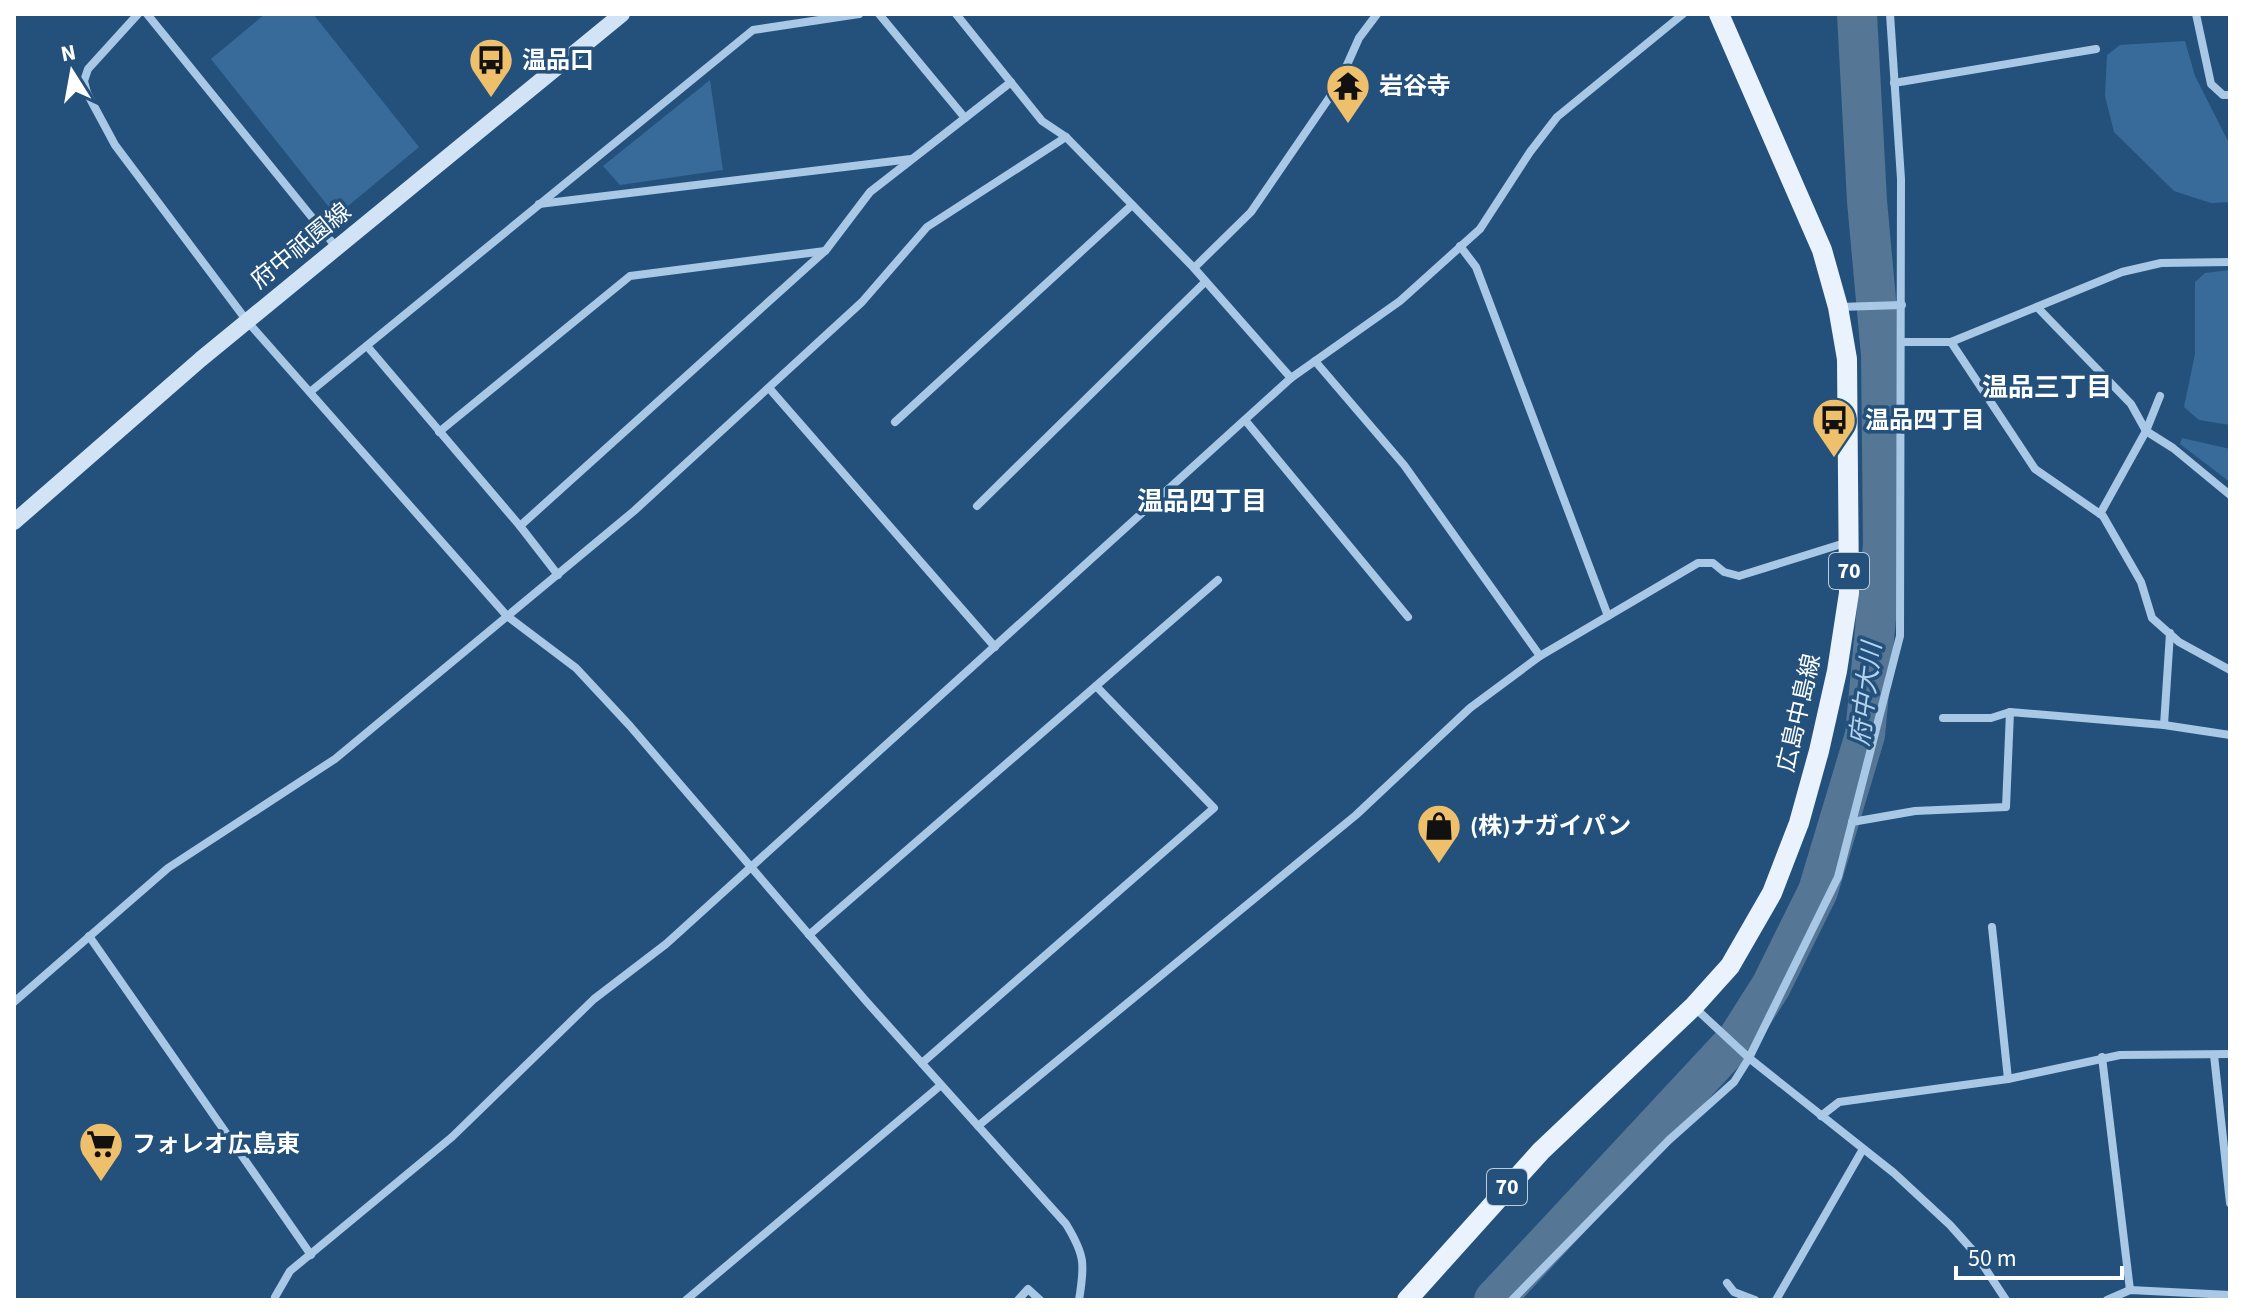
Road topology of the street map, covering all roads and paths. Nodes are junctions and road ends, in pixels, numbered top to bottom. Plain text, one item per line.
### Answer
1 (138, 14) edge
2 (147, 14) edge
3 (622, 14) edge
4 (859, 14) edge
5 (879, 14) edge
6 (956, 14) edge
7 (1377, 14) edge
8 (1683, 14) edge
9 (1719, 14) edge
10 (2196, 14) edge
11 (1893, 15) edge
12 (2096, 49) dead end
13 (1011, 82) junction
14 (1894, 83) junction
15 (2230, 95) edge
16 (965, 118) junction
17 (1066, 137) junction
18 (915, 159) junction
19 (539, 205) junction
20 (1132, 205) junction
21 (1460, 246) junction
22 (337, 248) junction
23 (826, 250) junction
24 (2230, 262) edge
25 (1194, 268) junction
26 (1205, 282) junction
27 (1902, 305) junction
28 (1838, 307) junction
29 (2037, 307) junction
30 (247, 321) junction
31 (1902, 342) junction
32 (1951, 342) junction
33 (367, 346) junction
34 (1315, 361) junction
35 (1291, 378) junction
36 (769, 388) junction
37 (310, 392) junction
38 (2160, 396) dead end
39 (1245, 420) junction
40 (895, 422) dead end
41 (2146, 431) junction
42 (439, 432) junction
43 (2230, 495) edge
44 (977, 506) dead end
45 (2100, 514) junction
46 (14, 522) edge
47 (520, 526) junction
48 (1849, 542) junction
49 (558, 575) junction
50 (1218, 580) dead end
51 (507, 616) junction
52 (1608, 616) junction
53 (1408, 617) dead end
54 (2170, 633) junction
55 (995, 647) junction
56 (1540, 656) junction
57 (2230, 670) edge
58 (1096, 686) junction
59 (2010, 712) junction
60 (1943, 718) dead end
61 (2164, 725) junction
62 (2230, 735) edge
63 (1852, 822) junction
64 (751, 867) junction
65 (1992, 927) dead end
66 (809, 935) junction
67 (89, 936) junction
68 (14, 1002) edge
69 (1694, 1006) junction
70 (2230, 1054) edge
71 (2214, 1055) junction
72 (2102, 1057) junction
73 (1749, 1058) junction
74 (922, 1063) junction
75 (2008, 1079) junction
76 (941, 1085) junction
77 (1821, 1116) junction
78 (978, 1126) junction
79 (1863, 1149) junction
80 (2230, 1203) edge
81 (311, 1255) junction
82 (1727, 1283) dead end
83 (2130, 1290) junction
84 (2230, 1295) edge
85 (275, 1297) dead end
86 (686, 1300) edge
87 (1018, 1300) edge
88 (1040, 1300) edge
89 (1079, 1300) edge
90 (1407, 1300) edge
91 (1512, 1300) edge
92 (1755, 1300) edge
93 (1776, 1300) edge
94 (2006, 1300) edge
95 (2107, 1300) edge

1 - 30 street
2 - 22 street
3 - 22 main road, 府中祇園線
4 - 19 street
5 - 16 street
6 - 13 street
7 - 25 street
8 - 21 street
9 - 28 main road, 広島中島線 / 70
10 - 15 street
11 - 14 street
12 - 14 street
13 - 16 street
13 - 17 street
14 - 27 street
16 - 18 street
17 - 20 street
17 - 36 street
18 - 19 street
18 - 23 street
19 - 33 street
20 - 25 street
20 - 40 street
21 - 34 street
21 - 52 street
22 - 30 main road, 府中祇園線
23 - 42 street
23 - 47 street
24 - 29 street
25 - 26 street
26 - 35 street
26 - 44 street
27 - 28 street
27 - 31 street
28 - 48 main road, 広島中島線 / 70
29 - 32 street
29 - 41 street
30 - 37 street
30 - 46 main road, 府中祇園線
31 - 32 street
31 - 63 street
32 - 45 street
33 - 37 street
33 - 42 street
34 - 35 street
34 - 56 street
35 - 39 street
36 - 49 street
36 - 55 street
37 - 51 street
38 - 41 street
39 - 53 street
39 - 55 street
41 - 43 street
41 - 45 street
42 - 47 street
45 - 54 street
47 - 49 street
48 - 52 street
48 - 69 main road, 広島中島線 / 70
49 - 51 street
50 - 58 street
51 - 64 street
51 - 67 street
52 - 56 street
54 - 57 street
54 - 61 street
55 - 64 street
56 - 78 street
58 - 66 street
58 - 74 street
59 - 60 street
59 - 61 street
59 - 63 street
61 - 62 street
63 - 73 street
64 - 66 street
64 - 81 street
65 - 75 street
66 - 74 street
67 - 68 street
67 - 81 street
69 - 73 street
69 - 90 main road, 広島中島線 / 70
70 - 71 street
71 - 72 street
71 - 80 street
72 - 75 street
72 - 83 street
73 - 77 street
73 - 91 street
74 - 76 street
75 - 77 street
76 - 78 street
76 - 86 street
77 - 79 street
78 - 89 street
79 - 93 street
79 - 94 street
81 - 85 street
82 - 92 street
83 - 84 street
83 - 95 street
87 - 88 street

